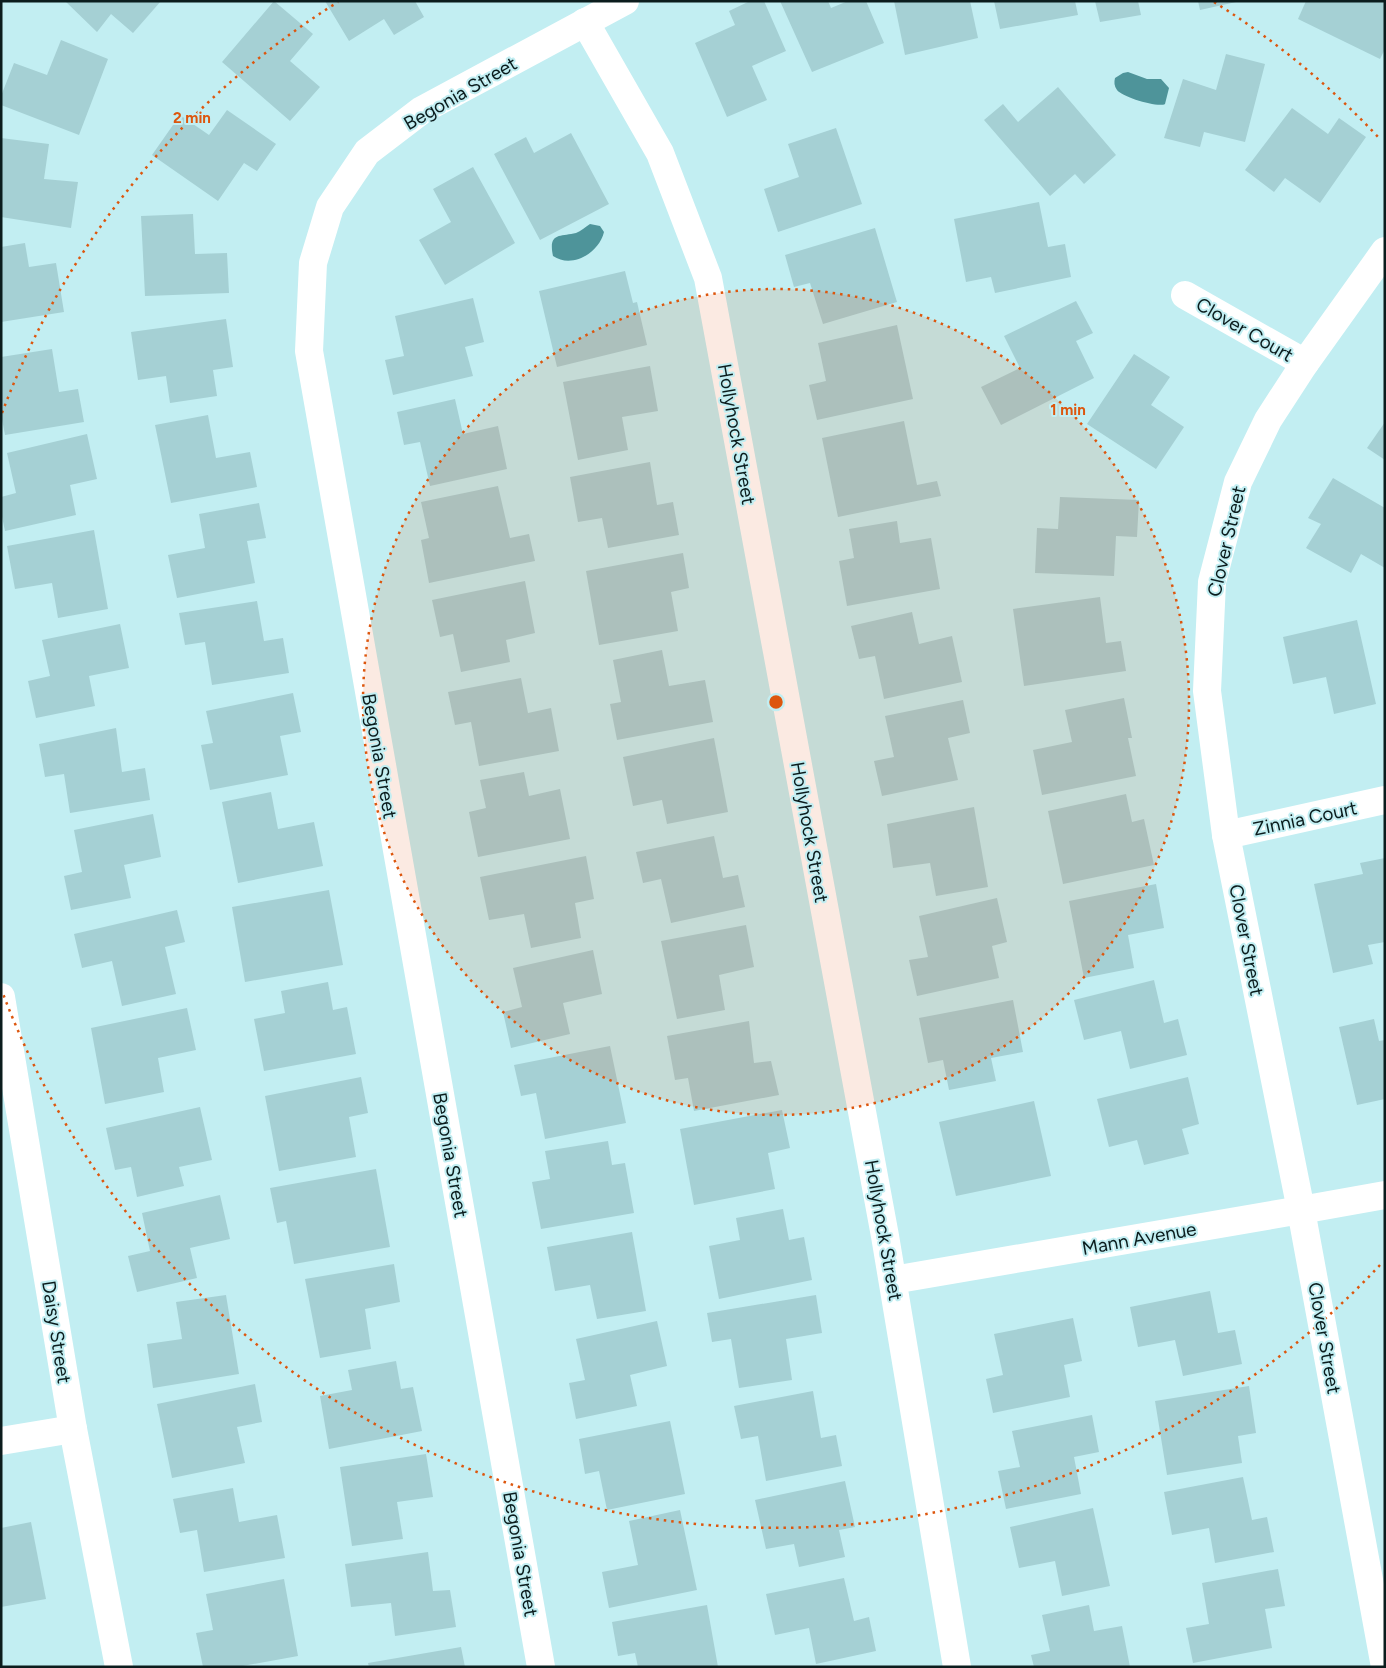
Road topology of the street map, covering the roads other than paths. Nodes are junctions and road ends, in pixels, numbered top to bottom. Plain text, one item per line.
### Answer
1 (625, 1) edge
2 (585, 22) junction
3 (1385, 251) edge
4 (1185, 295) dead end
5 (1305, 363) junction
6 (1385, 800) edge
7 (1226, 835) junction
8 (1, 997) edge
9 (1385, 1195) edge
10 (1301, 1210) junction
11 (893, 1280) junction
12 (72, 1429) junction
13 (1, 1441) edge
14 (118, 1667) edge
15 (541, 1667) edge
16 (957, 1667) edge
17 (1385, 1667) edge

1 - 2 street, Begonia Street
2 - 11 street, Hollyhock Street
2 - 15 street, Begonia Street
3 - 5 street, Clover Street
4 - 5 street, Clover Court
5 - 7 street, Clover Street
6 - 7 street, Zinnia Court
7 - 10 street, Clover Street
8 - 12 street, Daisy Street
9 - 10 street, Mann Avenue
10 - 11 street, Mann Avenue
10 - 17 street, Clover Street
11 - 16 street, Hollyhock Street
12 - 13 street
12 - 14 street, Daisy Street

